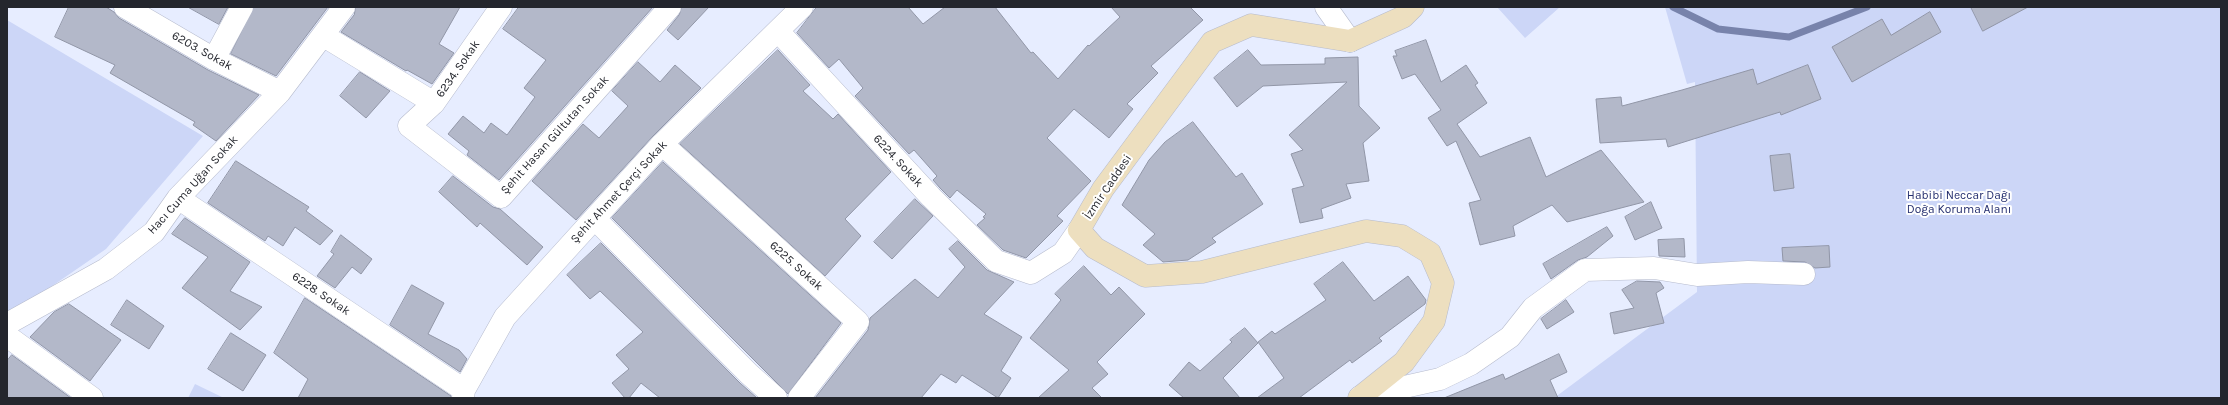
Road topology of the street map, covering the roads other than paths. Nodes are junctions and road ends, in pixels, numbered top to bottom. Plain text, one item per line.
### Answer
1 (125, 7) edge
2 (242, 7) edge
3 (344, 7) edge
4 (501, 7) edge
5 (670, 7) edge
6 (802, 7) edge
7 (1326, 7) edge
8 (1413, 7) edge
9 (778, 31) junction
10 (324, 36) junction
11 (1350, 40) junction
12 (214, 59) junction
13 (280, 92) junction
14 (434, 103) junction
15 (409, 126) joint
16 (662, 144) junction
17 (178, 198) junction
18 (595, 219) junction
19 (1079, 230) junction
20 (1804, 274) dead end
21 (7, 324) edge
22 (7, 336) edge
23 (463, 394) edge
24 (92, 398) edge
25 (776, 398) edge
26 (798, 398) edge
27 (1359, 398) edge

1 - 12 street, 6203. Sokak
2 - 12 street
3 - 10 street, Hacı Cuma Uğan Sokak
4 - 14 street, 6234. Sokak
5 - 15 street, Şehit Hasan Gültutan Sokak
6 - 9 street, Şehit Ahmet Çerçi Sokak
7 - 11 street
8 - 11 street
9 - 16 street, Şehit Ahmet Çerçi Sokak
9 - 19 street, 6224. Sokak
10 - 13 street, Hacı Cuma Uğan Sokak
10 - 14 street
11 - 19 street, İzmir Caddesi
12 - 13 street, 6203. Sokak
13 - 17 street, Hacı Cuma Uğan Sokak
14 - 15 street, 6234. Sokak
16 - 18 street, Şehit Ahmet Çerçi Sokak
16 - 26 street, 6225. Sokak
17 - 21 street, Hacı Cuma Uğan Sokak
17 - 23 street, 6228. Sokak
18 - 23 street, Şehit Ahmet Çerçi Sokak
18 - 25 street
19 - 27 street, İzmir Caddesi
20 - 27 street
22 - 24 street

